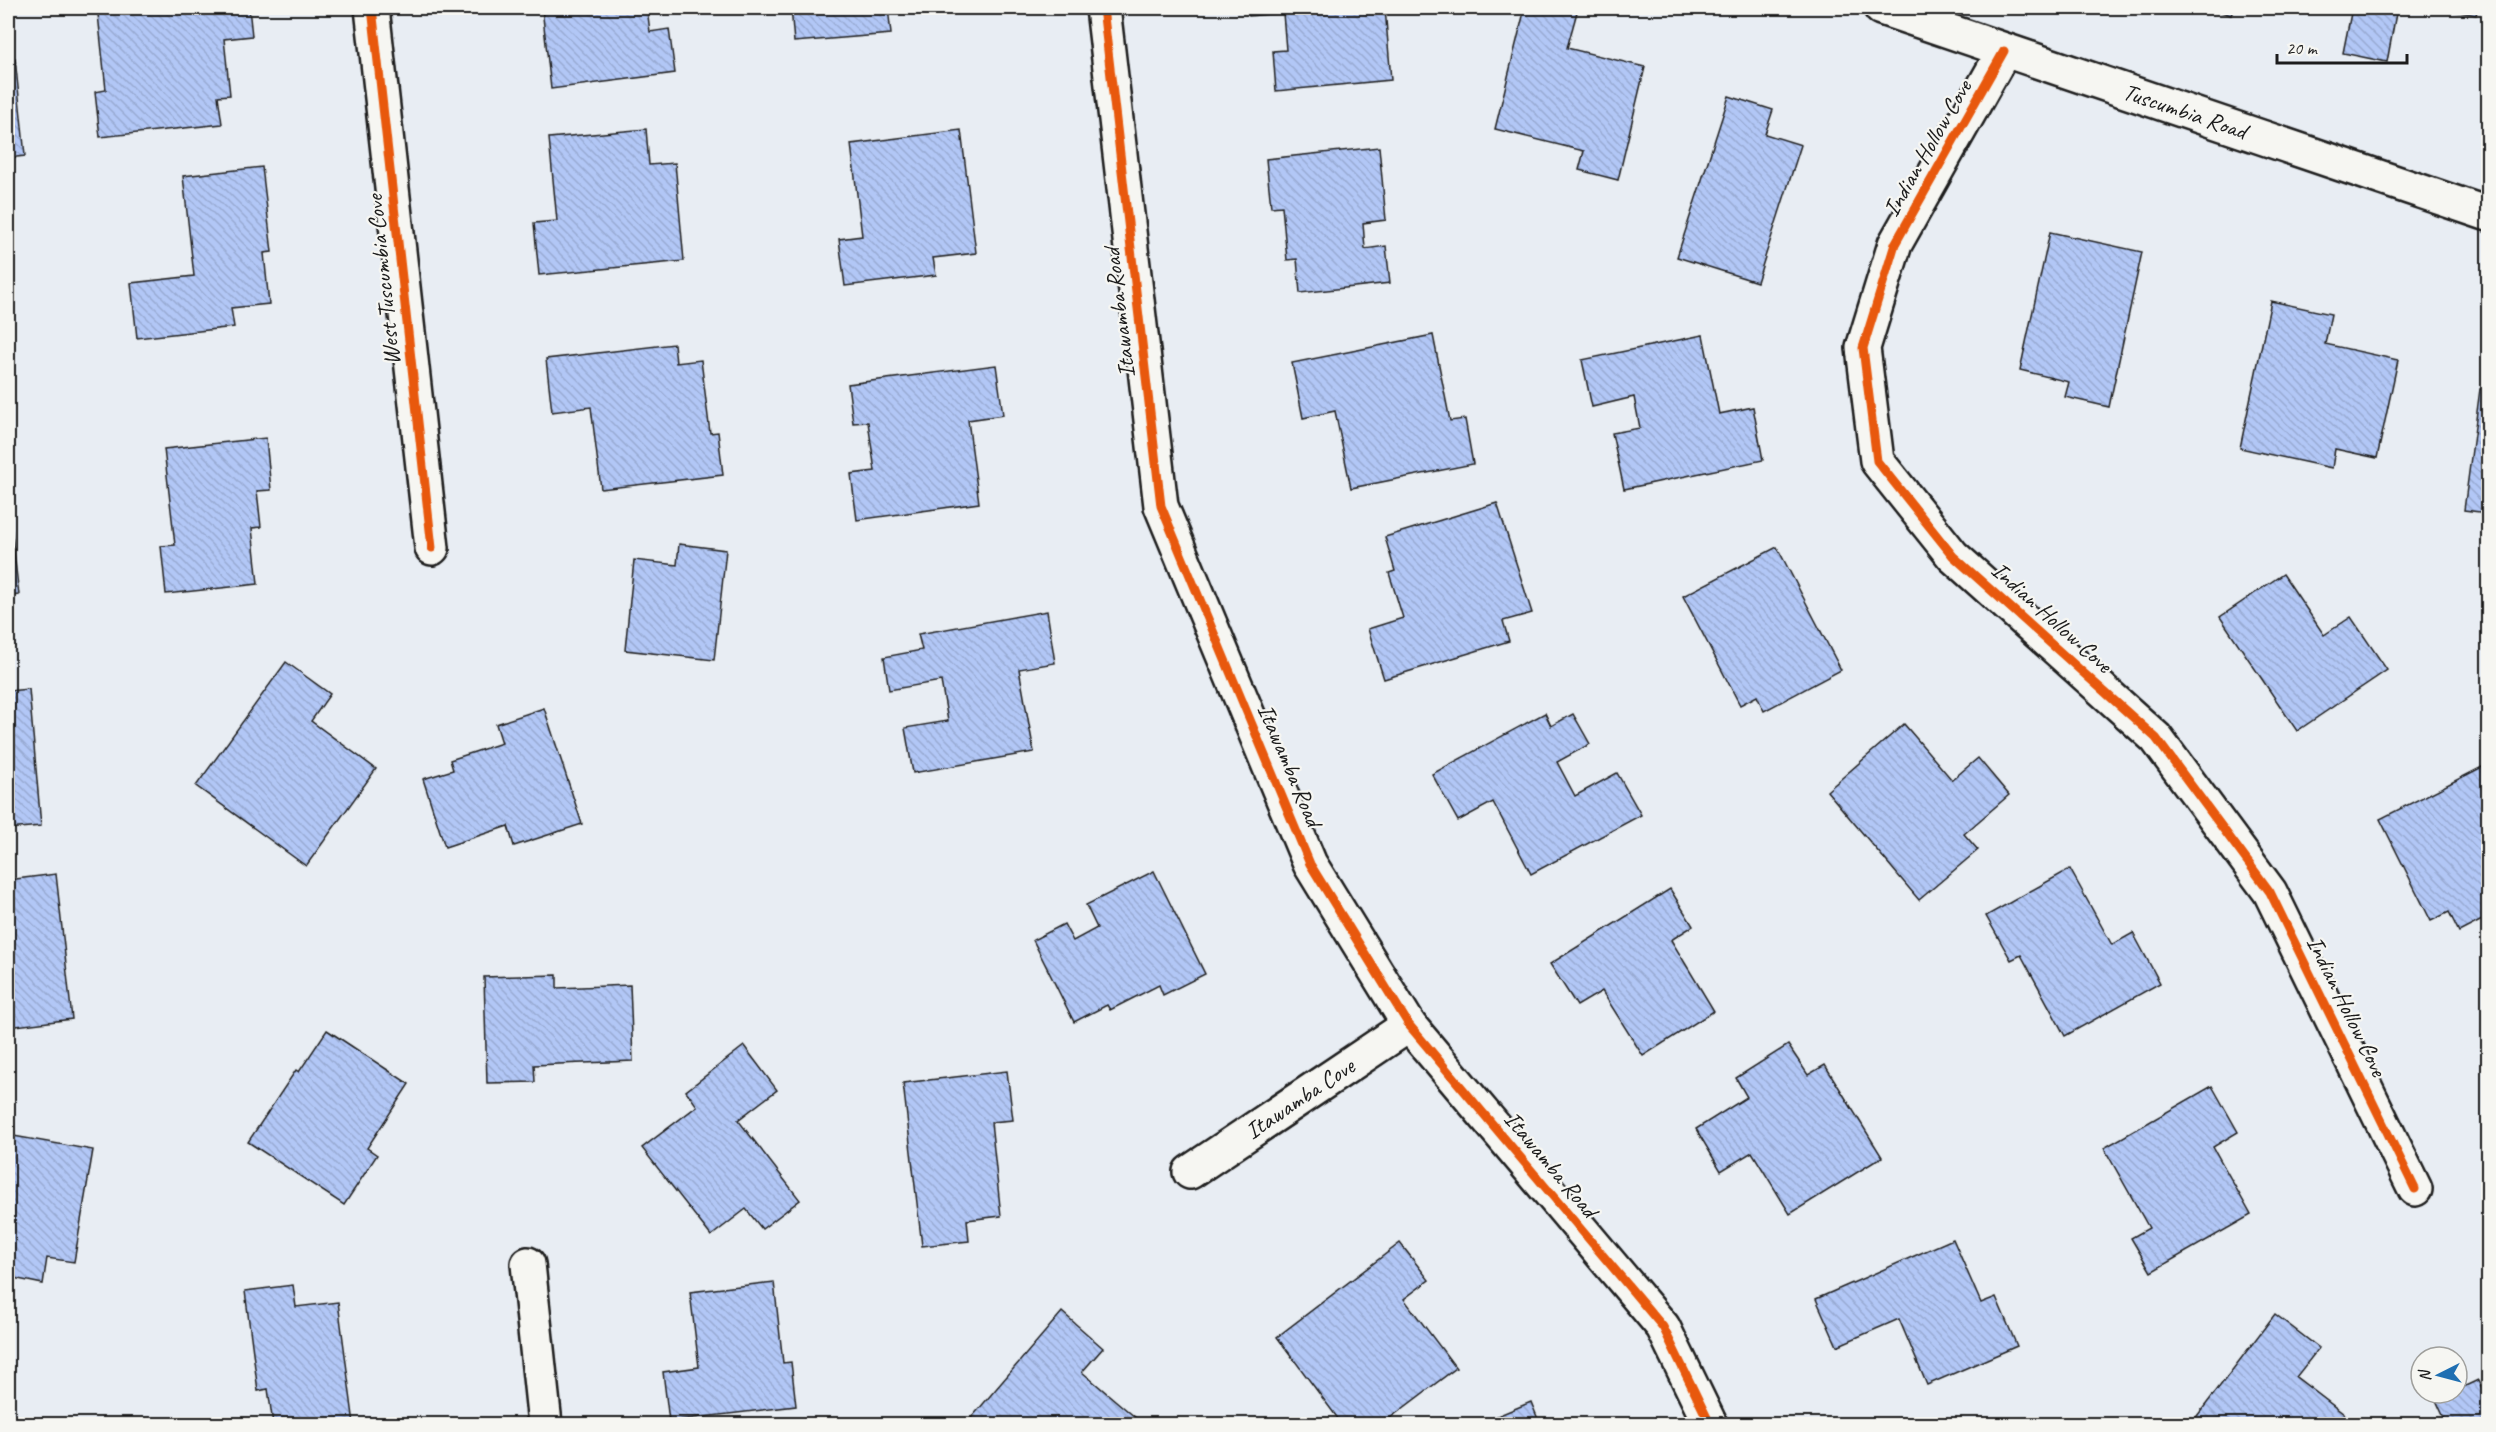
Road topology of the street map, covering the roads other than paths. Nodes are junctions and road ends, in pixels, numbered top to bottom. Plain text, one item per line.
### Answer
1 (372, 8) edge
2 (1103, 8) edge
3 (1881, 8) edge
4 (2004, 51) junction
5 (2488, 214) edge
6 (432, 548) dead end
7 (1408, 1025) junction
8 (1190, 1172) dead end
9 (2415, 1189) dead end
10 (528, 1264) dead end
11 (545, 1425) edge
12 (1710, 1425) edge

1 - 6 street, West Tuscumbia Cove
2 - 7 street, Itawamba Road
3 - 4 street, Tuscumbia Road
4 - 5 street, Tuscumbia Road
4 - 9 street, Indian Hollow Cove
7 - 8 street, Itawamba Cove
7 - 12 street, Itawamba Road
10 - 11 street

